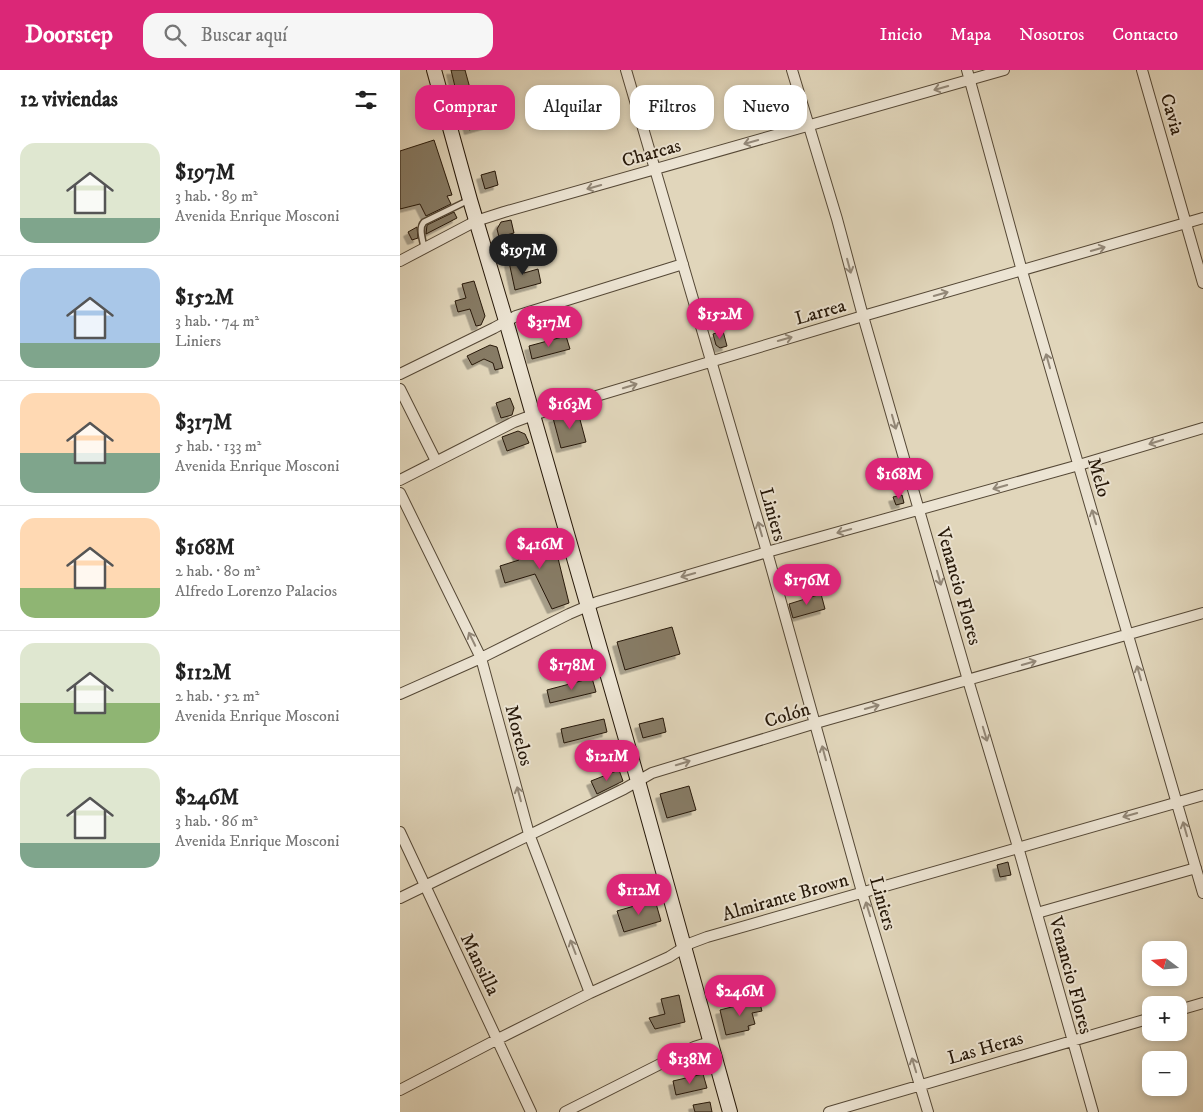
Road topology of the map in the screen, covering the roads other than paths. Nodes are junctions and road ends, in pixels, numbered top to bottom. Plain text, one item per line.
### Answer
1 (434, 70) edge
2 (626, 70) edge
3 (792, 70) edge
4 (1004, 70) edge
5 (1142, 70) edge
6 (968, 75) edge
7 (809, 125) junction
8 (655, 169) junction
9 (470, 200) junction
10 (1203, 218) edge
11 (476, 222) junction
12 (1186, 223) junction
13 (424, 248) junction
14 (400, 261) edge
15 (683, 264) junction
16 (1022, 271) junction
17 (1203, 283) edge
18 (863, 316) junction
19 (506, 322) junction
20 (711, 361) junction
21 (400, 374) edge
22 (400, 389) edge
23 (533, 415) junction
24 (1203, 428) edge
25 (436, 461) junction
26 (1079, 465) junction
27 (400, 480) edge
28 (400, 493) edge
29 (920, 510) junction
30 (767, 552) junction
31 (586, 605) junction
32 (1203, 613) edge
33 (1128, 634) junction
34 (481, 658) junction
35 (968, 680) junction
36 (400, 694) edge
37 (816, 723) junction
38 (638, 781) junction
39 (1203, 795) edge
40 (1177, 802) junction
41 (400, 832) edge
42 (530, 834) junction
43 (1018, 847) junction
44 (1196, 868) junction
45 (425, 886) junction
46 (862, 892) junction
47 (1203, 893) edge
48 (400, 898) edge
49 (1037, 913) junction
50 (684, 948) junction
51 (590, 993) junction
52 (1203, 1003) edge
53 (1187, 1008) edge
54 (1142, 1021) edge
55 (498, 1038) junction
56 (1072, 1040) junction
57 (710, 1042) junction
58 (920, 1084) junction
59 (400, 1090) edge
60 (531, 1112) edge
61 (565, 1112) edge
62 (730, 1112) edge
63 (829, 1112) edge
64 (928, 1112) edge
65 (1093, 1112) edge

1 - 9 main road
2 - 8 street, Liniers
3 - 7 street, Venancio Flores
4 - 6 street, Charcas
5 - 12 street, Cavia
6 -> 7 street, Charcas
6 - 16 street, Melo
7 -> 8 street, Charcas
7 -> 18 street, Venancio Flores
8 -> 11 street, Charcas
8 - 15 street, Liniers
9 - 11 main road
9 - 13 lane
10 - 12 street, Larrea
11 - 13 street, Charcas
11 - 19 main road
16 -> 12 street, Larrea
12 - 17 street, Cavia
13 - 14 street, Charcas
15 - 19 street
15 - 20 street, Liniers
18 -> 16 street, Larrea
26 -> 16 street, Melo
20 -> 18 street, Larrea
18 -> 29 street, Venancio Flores
19 - 21 street
19 - 23 main road
23 -> 20 street, Larrea
30 -> 20 street, Liniers
22 - 25 street
23 - 25 street, Larrea
23 - 31 main road
24 -> 26 street
25 - 27 street, Larrea
26 -> 29 street
33 -> 26 street, Melo
34 -> 28 street, Morelos
29 -> 30 street
29 -> 35 street, Venancio Flores
30 -> 31 street
30 - 37 street, Liniers
31 - 34 street
31 - 38 main road
32 - 33 street, Colón
35 -> 33 street, Colón
40 -> 33 street, Melo
34 - 36 street
42 -> 34 street, Morelos
37 -> 35 street, Colón
35 -> 43 street, Venancio Flores
38 -> 37 street, Colón
46 -> 37 street, Liniers
38 - 42 street, Colón
38 - 50 main road
39 - 40 street, Almirante Brown
40 -> 43 street, Almirante Brown
44 -> 40 street, Melo
41 - 45 street, Mansilla
42 - 45 street, Colón
51 -> 42 street, Morelos
43 - 46 street, Almirante Brown
43 - 49 street, Venancio Flores
44 - 47 street, Melo
44 - 49 street
45 - 48 street, Colón
45 - 55 street, Mansilla
46 - 50 street, Almirante Brown
58 -> 46 street, Liniers
49 - 56 street, Venancio Flores
50 - 51 street, Almirante Brown
50 - 57 main road
51 - 55 street, Almirante Brown
52 - 53 street
54 - 56 street, Las Heras
55 - 59 street, Almirante Brown
55 - 60 street, Mansilla
56 - 58 street, Las Heras
56 - 65 street, Venancio Flores
57 - 61 street
57 - 62 main road
58 - 63 street, Las Heras
58 - 64 street, Liniers

